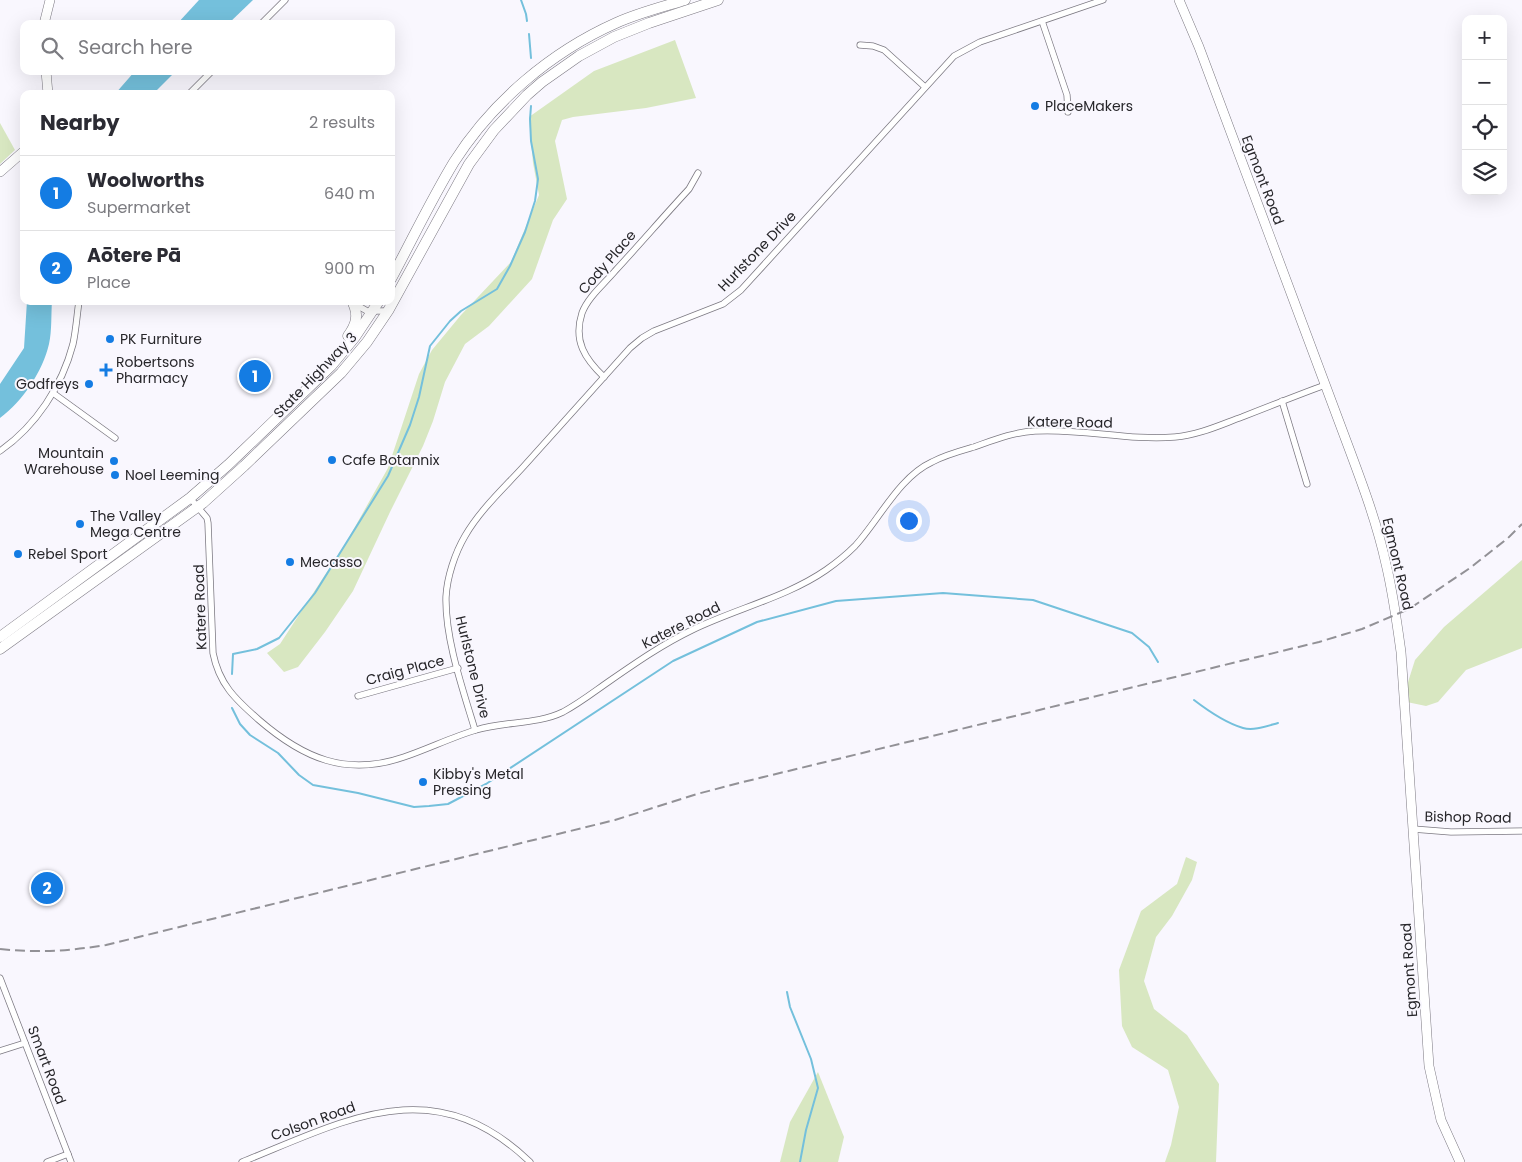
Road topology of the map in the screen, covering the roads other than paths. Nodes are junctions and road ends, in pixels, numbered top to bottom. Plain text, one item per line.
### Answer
1 (50, 0) edge
2 (285, 0) edge
3 (685, 0) edge
4 (718, 0) edge
5 (1103, 0) edge
6 (1179, 0) edge
7 (1083, 3) edge
8 (45, 20) edge
9 (265, 20) edge
10 (1042, 21) junction
11 (860, 45) dead end
12 (46, 75) edge
13 (208, 75) edge
14 (925, 87) junction
15 (48, 90) edge
16 (193, 90) edge
17 (1068, 112) dead end
18 (20, 154) edge
19 (0, 172) edge
20 (698, 172) dead end
21 (395, 271) edge
22 (395, 298) edge
23 (79, 305) edge
24 (353, 305) edge
25 (357, 305) edge
26 (377, 305) edge
27 (391, 305) edge
28 (388, 311) junction
29 (373, 312) junction
30 (323, 374) junction
31 (604, 377) junction
32 (1325, 385) junction
33 (53, 393) junction
34 (1282, 401) junction
35 (115, 438) dead end
36 (0, 451) edge
37 (1307, 484) dead end
38 (190, 498) junction
39 (198, 507) junction
40 (69, 586) junction
41 (76, 595) junction
42 (0, 637) edge
43 (0, 650) edge
44 (458, 668) junction
45 (358, 696) dead end
46 (475, 730) junction
47 (1413, 829) junction
48 (1522, 831) edge
49 (0, 978) edge
50 (7, 995) junction
51 (0, 998) edge
52 (25, 1043) junction
53 (0, 1052) edge
54 (68, 1154) junction
55 (47, 1162) edge
56 (71, 1162) edge
57 (242, 1162) edge
58 (530, 1162) edge
59 (1460, 1162) edge

1 - 8 main road
2 - 9 street
3 - 21 highway
4 - 22 highway, State Highway 3
5 - 7 street, Hurlstone Drive
6 - 32 main road, Egmont Road
7 - 10 street, Hurlstone Drive
10 - 14 street, Hurlstone Drive
10 - 17 street
11 - 14 street
12 - 15 main road
13 - 16 street
14 - 31 street, Hurlstone Drive
18 - 19 main road
20 - 31 street, Cody Place
23 - 33 street
24 - 30 highway
25 - 29 street
26 - 29 highway, State Highway 3
27 - 28 highway, State Highway 3
28 - 29 street
28 - 39 highway, State Highway 3
29 - 30 highway, State Highway 3
30 - 38 highway, State Highway 3
31 - 44 street, Hurlstone Drive
32 - 34 street, Katere Road
32 - 47 main road, Egmont Road
33 - 35 street
33 - 36 street
34 - 37 street
34 - 46 street, Katere Road
38 - 39 street, Katere Road
38 - 40 highway, State Highway 3
39 - 41 highway, State Highway 3
39 - 46 street, Katere Road
40 - 41 highway
40 - 42 highway, State Highway 3
41 - 43 highway, State Highway 3
44 - 45 street, Craig Place
44 - 46 street, Hurlstone Drive
47 - 48 street, Bishop Road
47 - 59 main road, Egmont Road
49 - 50 street, Smart Road
50 - 51 street
50 - 52 street, Smart Road
52 - 53 street
52 - 54 street, Smart Road
54 - 55 street
54 - 56 street, Smart Road
57 - 58 street, Colson Road

